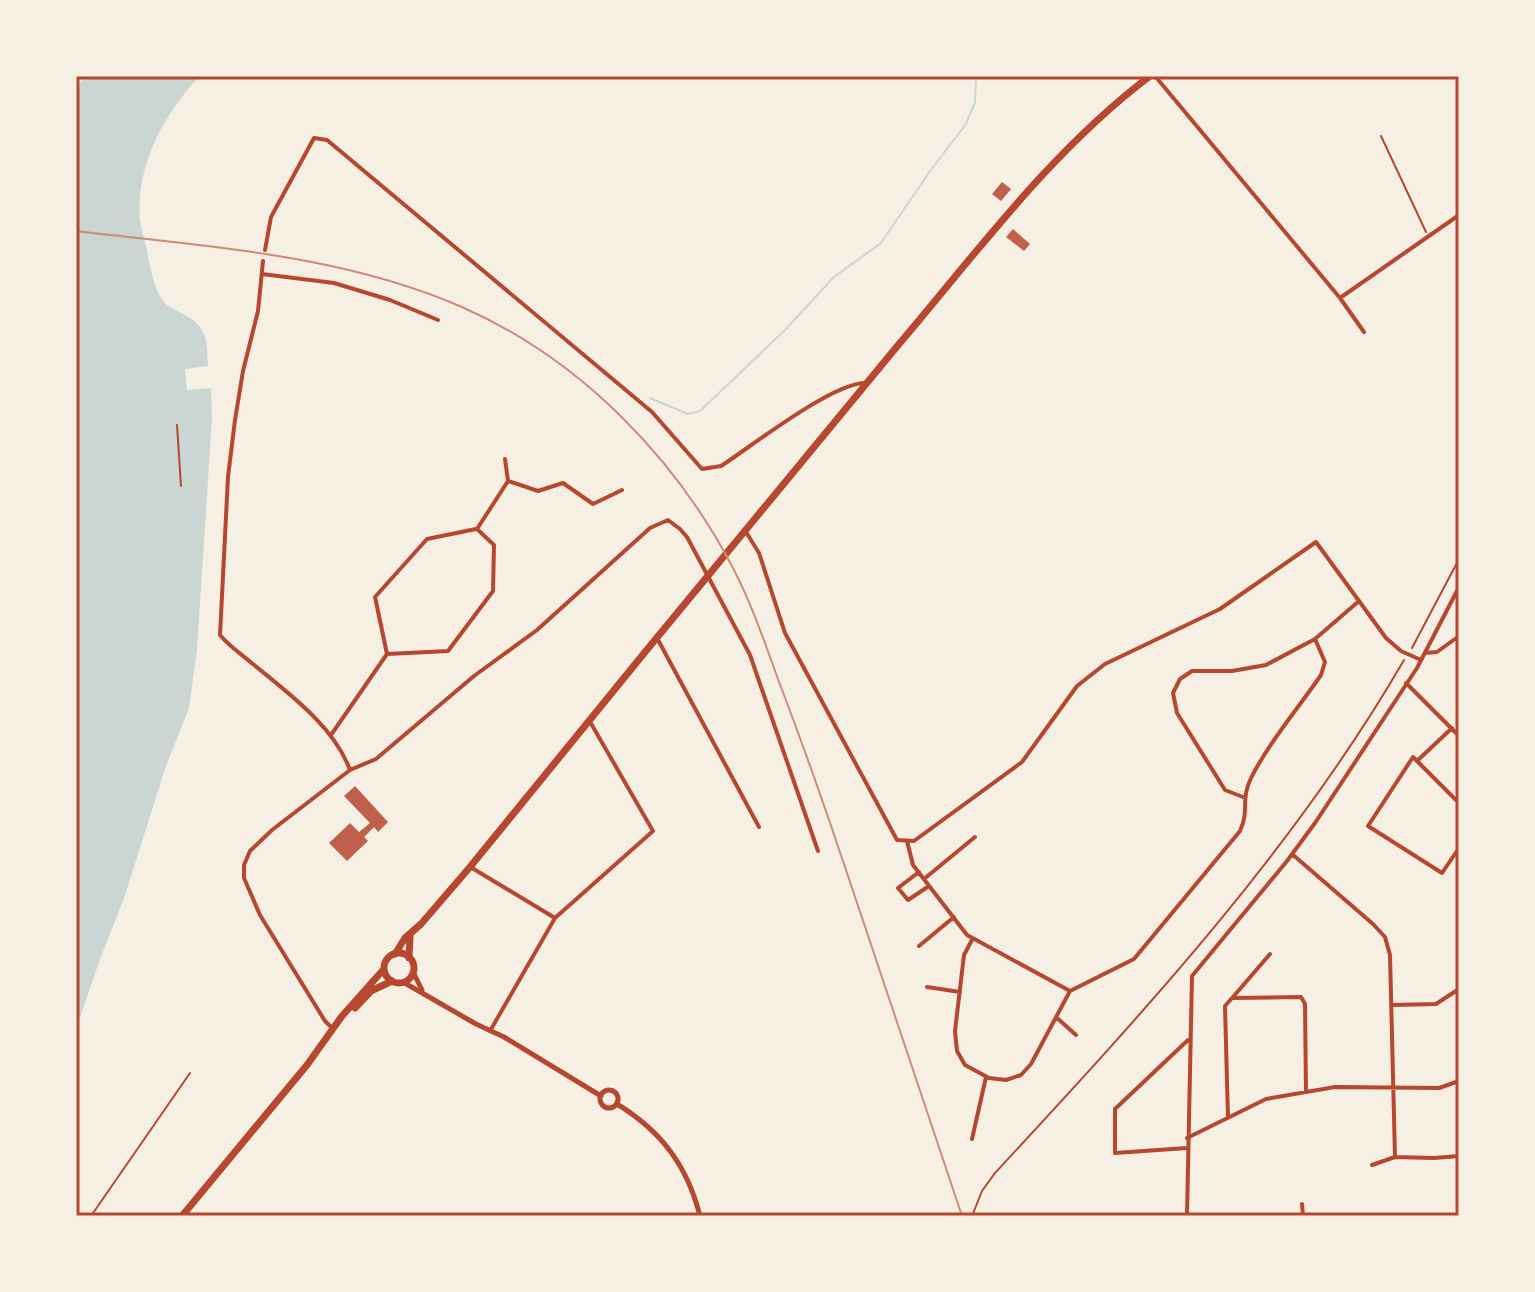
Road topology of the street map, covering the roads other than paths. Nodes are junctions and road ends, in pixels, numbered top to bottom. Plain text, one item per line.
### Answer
1 (1153, 76) edge
2 (1459, 215) edge
3 (265, 250) dead end
4 (263, 261) dead end
5 (262, 274) junction
6 (1340, 298) junction
7 (438, 320) dead end
8 (1364, 332) dead end
9 (866, 383) junction
10 (505, 459) dead end
11 (508, 481) junction
12 (622, 490) dead end
13 (477, 529) junction
14 (745, 530) junction
15 (709, 574) junction
16 (1459, 587) edge
17 (1359, 601) junction
18 (1459, 636) edge
19 (657, 638) junction
20 (1315, 639) junction
21 (1425, 653) junction
22 (387, 654) junction
23 (1421, 660) junction
24 (1406, 683) junction
25 (589, 720) junction
26 (1452, 728) junction
27 (331, 735) junction
28 (1459, 736) edge
29 (1417, 761) junction
30 (350, 770) junction
31 (1243, 797) junction
32 (1459, 803) edge
33 (759, 827) dead end
34 (975, 837) dead end
35 (907, 841) junction
36 (1459, 848) edge
37 (818, 851) dead end
38 (1292, 854) junction
39 (470, 867) junction
40 (919, 872) junction
41 (924, 879) junction
42 (929, 886) junction
43 (954, 917) junction
44 (555, 918) junction
45 (410, 936) junction
46 (973, 938) junction
47 (919, 946) dead end
48 (395, 954) junction
49 (1270, 954) dead end
50 (409, 958) junction
51 (384, 969) junction
52 (413, 972) junction
53 (392, 981) junction
54 (403, 982) junction
55 (927, 987) dead end
56 (1459, 989) edge
57 (1070, 991) junction
58 (960, 992) junction
59 (425, 994) junction
60 (1232, 998) junction
61 (1392, 1005) junction
62 (1056, 1017) junction
63 (333, 1029) junction
64 (490, 1031) junction
65 (1076, 1035) dead end
66 (1189, 1039) junction
67 (986, 1077) junction
68 (1459, 1081) edge
69 (1393, 1087) junction
70 (1306, 1092) junction
71 (601, 1096) junction
72 (617, 1104) junction
73 (1228, 1118) junction
74 (1187, 1138) junction
75 (972, 1139) dead end
76 (1187, 1148) junction
77 (1459, 1156) edge
78 (1395, 1157) junction
79 (1372, 1165) dead end
80 (1302, 1204) dead end
81 (182, 1216) edge
82 (700, 1216) edge
83 (1187, 1216) edge
84 (1303, 1216) edge

1 - 6 street
1 - 9 main road
2 - 6 street
3 - 9 street
4 - 5 street
5 - 7 street
5 - 27 street
6 - 8 street
9 - 14 main road
10 - 11 street
11 - 12 street
11 - 13 street
13 - 22 street
13 - 22 street
14 - 15 main road
14 - 35 street
15 - 19 main road
15 - 30 street
15 - 37 street
16 - 21 street
17 - 20 street
17 - 23 street
17 - 35 street
18 - 21 street
19 - 25 main road
19 - 33 street
20 - 31 street
20 - 31 street
21 - 23 street
22 - 27 street
23 - 24 street
24 - 26 street
24 - 38 street
25 - 39 main road
25 - 44 street
26 - 28 street
26 - 29 street
27 - 30 street
29 - 32 street
29 - 36 street
30 - 63 street
31 - 57 street
34 - 41 street
35 - 40 street
38 - 61 street
38 - 66 street
39 - 44 street
39 - 45 main road
40 - 41 street
40 - 42 street
41 - 42 street
42 - 43 street
43 - 46 street
43 - 47 street
44 - 64 street
45 - 48 main road
45 - 50 main road
46 - 57 street
46 - 58 street
48 - 50 main road
48 - 51 main road
49 - 60 street
50 - 52 main road
51 - 53 main road
51 - 63 main road
52 - 54 main road
52 - 59 street
53 - 54 main road
53 - 63 main road
54 - 59 street
55 - 58 street
56 - 61 street
57 - 62 street
58 - 67 street
59 - 64 street
60 - 70 street
60 - 73 street
61 - 69 street
62 - 65 street
62 - 67 street
63 - 81 main road
64 - 71 street
66 - 74 street
66 - 76 street
67 - 75 street
68 - 69 street
69 - 70 street
69 - 78 street
70 - 73 street
71 - 72 street
71 - 72 street
72 - 82 street
73 - 74 street
74 - 76 street
76 - 83 street
77 - 78 street
78 - 79 street
80 - 84 street

